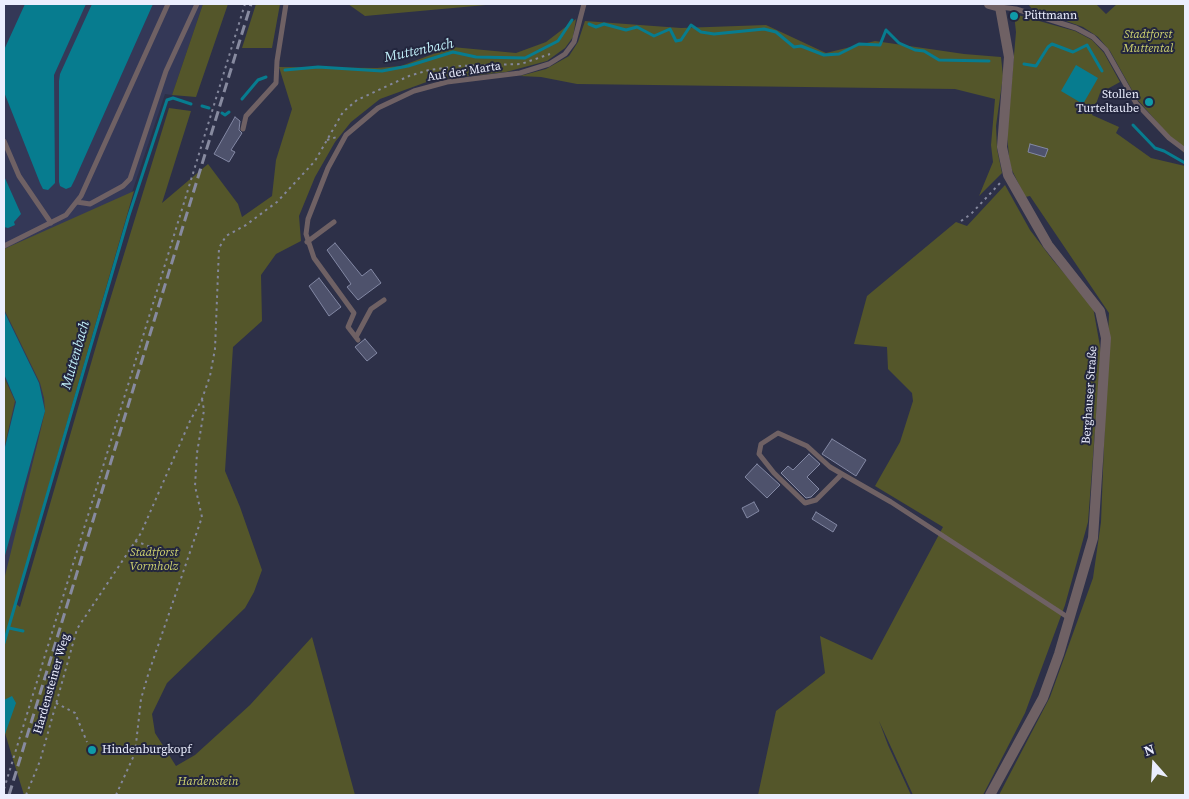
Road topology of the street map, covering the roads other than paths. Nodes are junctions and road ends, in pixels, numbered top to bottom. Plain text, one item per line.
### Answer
1 (168, 4) edge
2 (197, 4) edge
3 (286, 4) edge
4 (584, 4) edge
5 (990, 4) edge
6 (1000, 7) junction
7 (243, 129) dead end
8 (4, 141) edge
9 (1185, 150) edge
10 (77, 202) junction
11 (334, 222) dead end
12 (51, 223) junction
13 (307, 242) junction
14 (4, 246) edge
15 (384, 300) dead end
16 (842, 474) junction
17 (1070, 618) junction
18 (990, 795) edge

1 - 10 lane
2 - 10 lane
3 - 7 lane
4 - 13 lane, Auf der Marta
5 - 6 street
6 - 9 lane
6 - 17 street, Berghauser Straße
8 - 12 lane
10 - 12 lane
11 - 13 lane
12 - 14 lane
13 - 15 lane
16 - 16 lane
16 - 17 lane
17 - 18 street, Berghauser Straße

